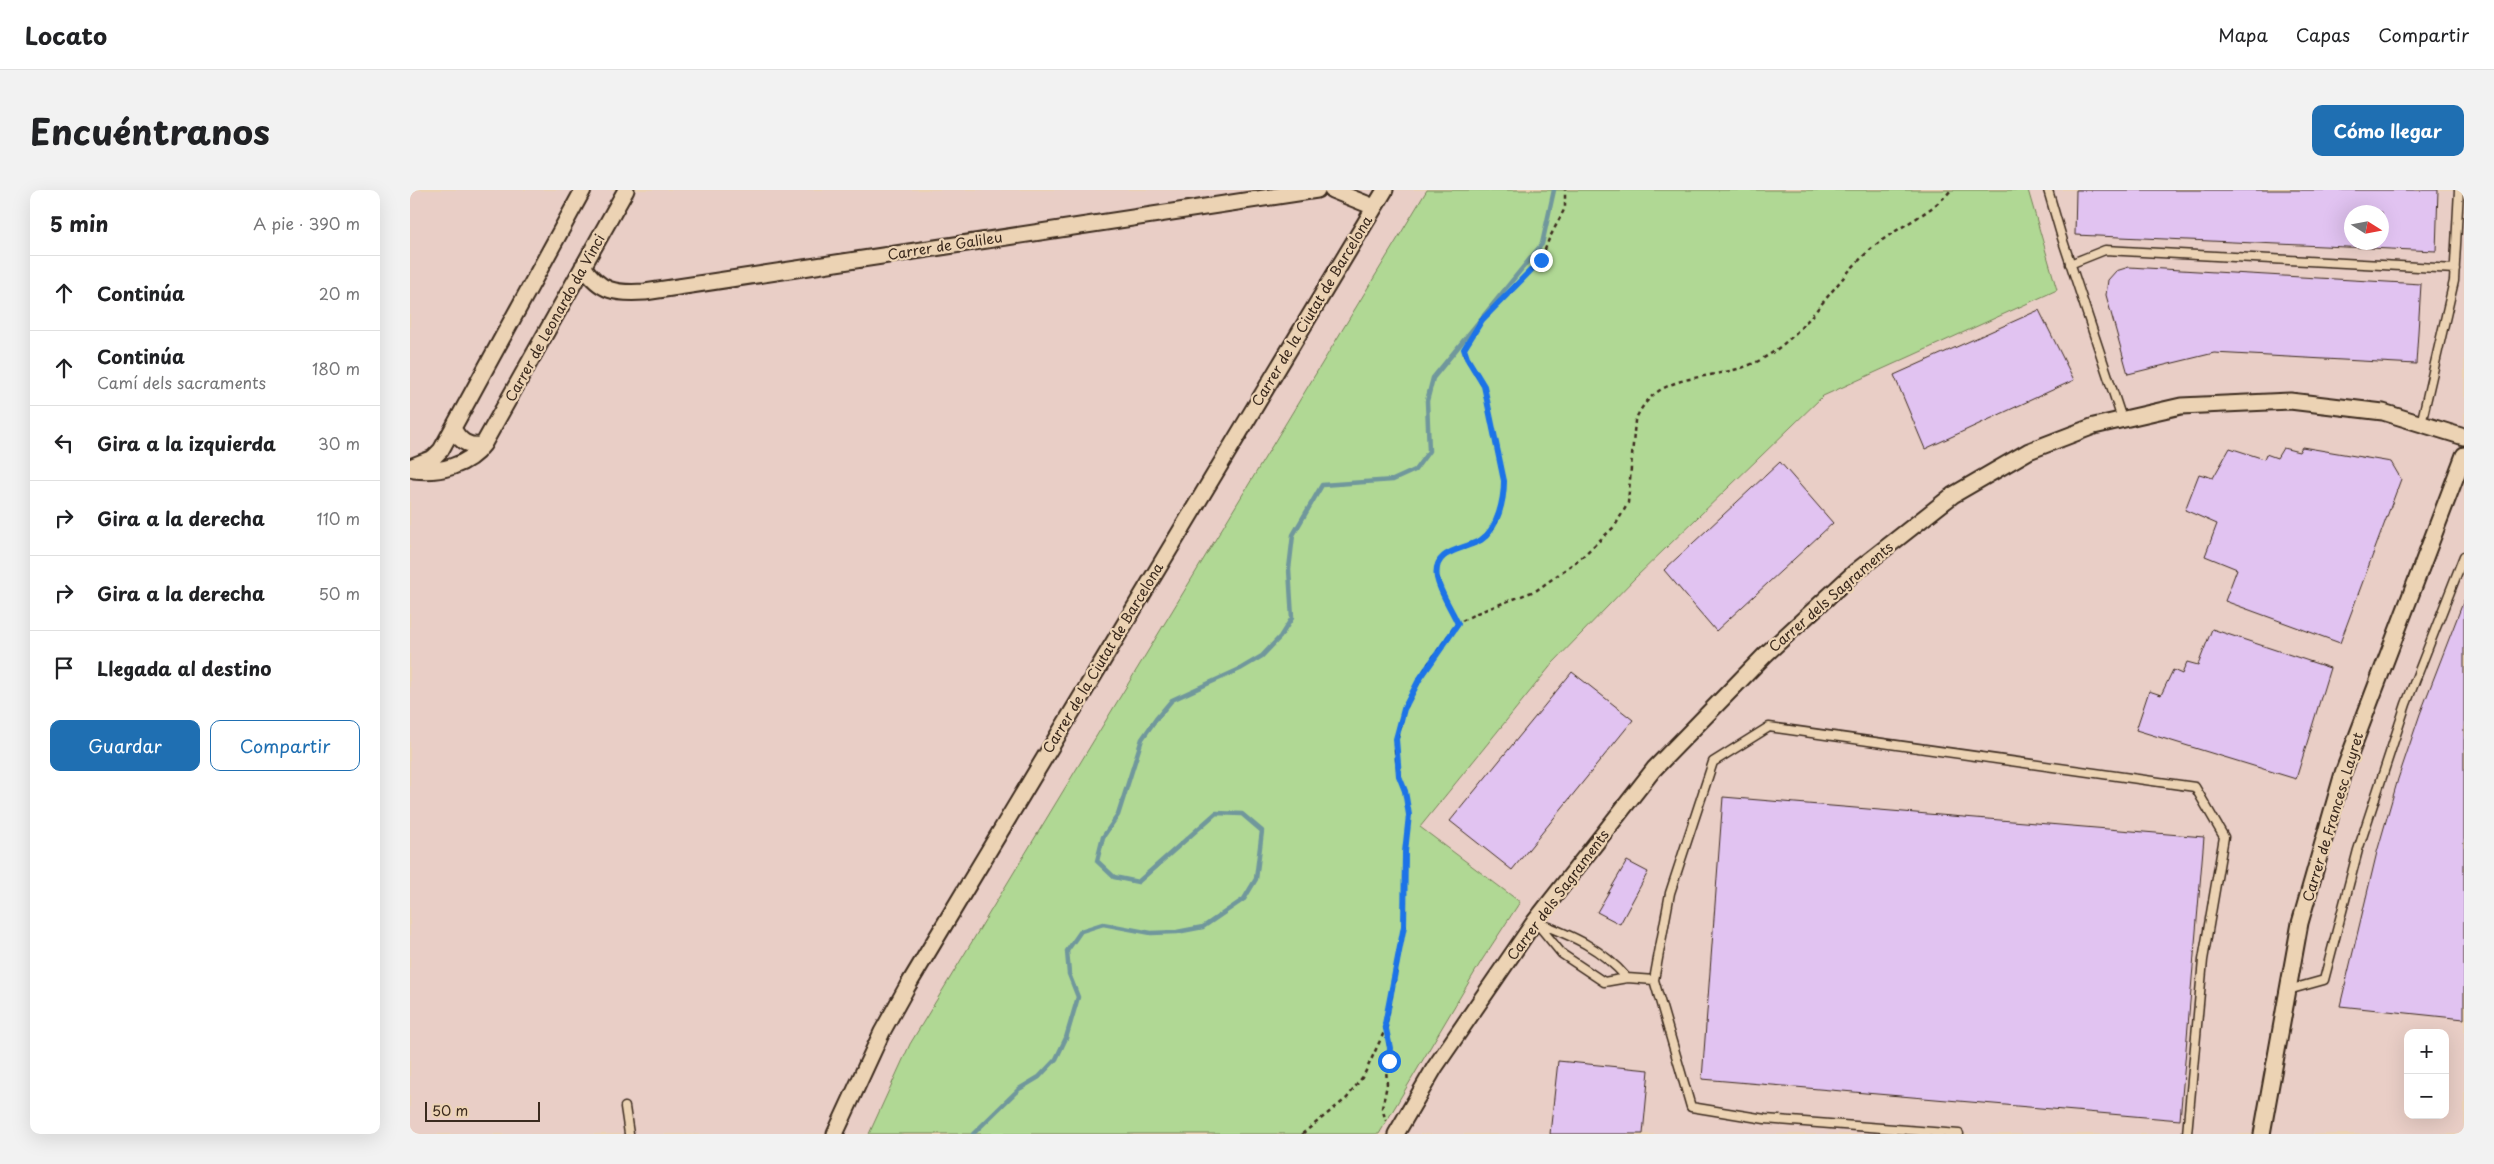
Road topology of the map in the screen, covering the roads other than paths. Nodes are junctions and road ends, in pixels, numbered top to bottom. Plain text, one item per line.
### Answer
1 (583, 190) edge
2 (626, 190) edge
3 (1317, 190) edge
4 (1332, 190) edge
5 (1384, 190) edge
6 (2048, 190) edge
7 (2459, 190) edge
8 (1374, 207) junction
9 (2070, 264) junction
10 (583, 266) junction
11 (2455, 269) junction
12 (2122, 418) junction
13 (2421, 424) junction
14 (453, 428) junction
15 (2464, 436) edge
16 (483, 445) junction
17 (2464, 455) edge
18 (410, 468) edge
19 (2464, 556) edge
20 (1535, 921) junction
21 (1627, 978) junction
22 (1654, 980) junction
23 (2288, 990) junction
24 (625, 1107) dead end
25 (1392, 1130) edge
26 (629, 1134) edge
27 (835, 1134) edge
28 (1959, 1134) edge
29 (2187, 1134) edge
30 (2262, 1134) edge

1 - 14 street, Carrer de Leonardo da Vinci
2 - 10 street, Carrer de Leonardo da Vinci
3 - 10 street, Carrer de Galileu
4 - 8 street
5 - 8 street, Carrer de la Ciutat de Barcelona
6 - 9 lane
7 - 11 lane
8 - 27 street, Carrer de la Ciutat de Barcelona
9 - 11 lane
9 - 12 lane
10 - 16 street, Carrer de Leonardo da Vinci
11 - 13 lane
12 - 13 street, Carrer dels Sagraments
12 - 20 street, Carrer dels Sagraments
13 - 15 street, Carrer dels Sagraments
14 - 16 street
14 - 18 street, Carrer de Leonardo da Vinci
16 - 18 street, Carrer de Leonardo da Vinci
17 - 23 street, Carrer de Francesc Layret
19 - 23 lane
20 - 21 lane
20 - 21 lane
20 - 25 street, Carrer dels Sagraments
21 - 22 lane
22 - 28 lane
22 - 29 lane
23 - 30 street, Carrer de Francesc Layret
24 - 26 lane

